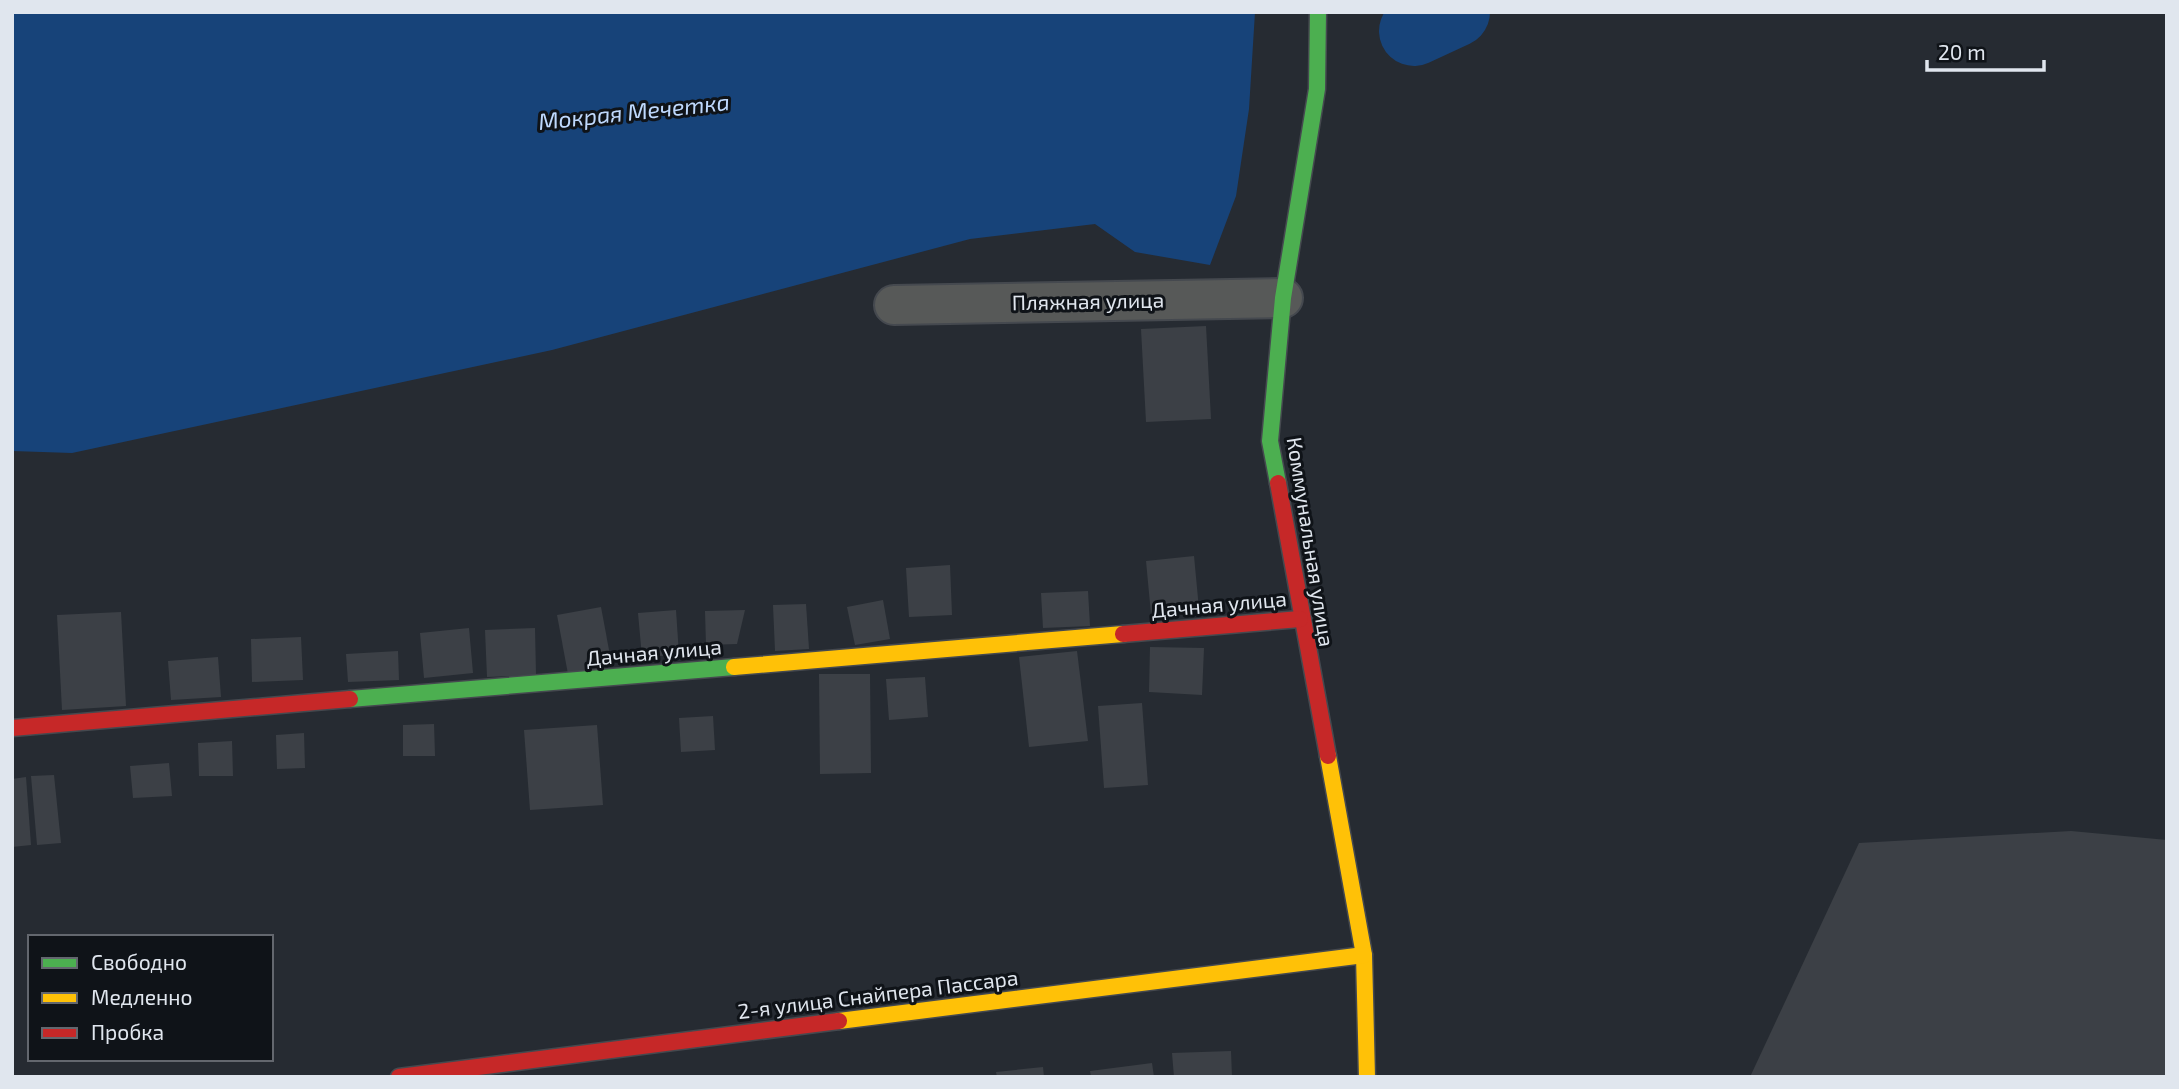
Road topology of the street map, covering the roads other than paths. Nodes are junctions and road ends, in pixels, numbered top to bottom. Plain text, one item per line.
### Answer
1 (1318, 12) edge
2 (1283, 298) junction
3 (894, 305) dead end
4 (1300, 620) junction
5 (12, 728) edge
6 (1364, 954) junction
7 (398, 1077) edge
8 (1367, 1077) edge

1 - 2 street, Коммунальная улица
2 - 3 street, Пляжная улица
2 - 4 street, Коммунальная улица
4 - 5 street, Дачная улица
4 - 6 street, Коммунальная улица
6 - 7 street, 2-я улица Снайпера Пассара
6 - 8 street, Коммунальная улица

